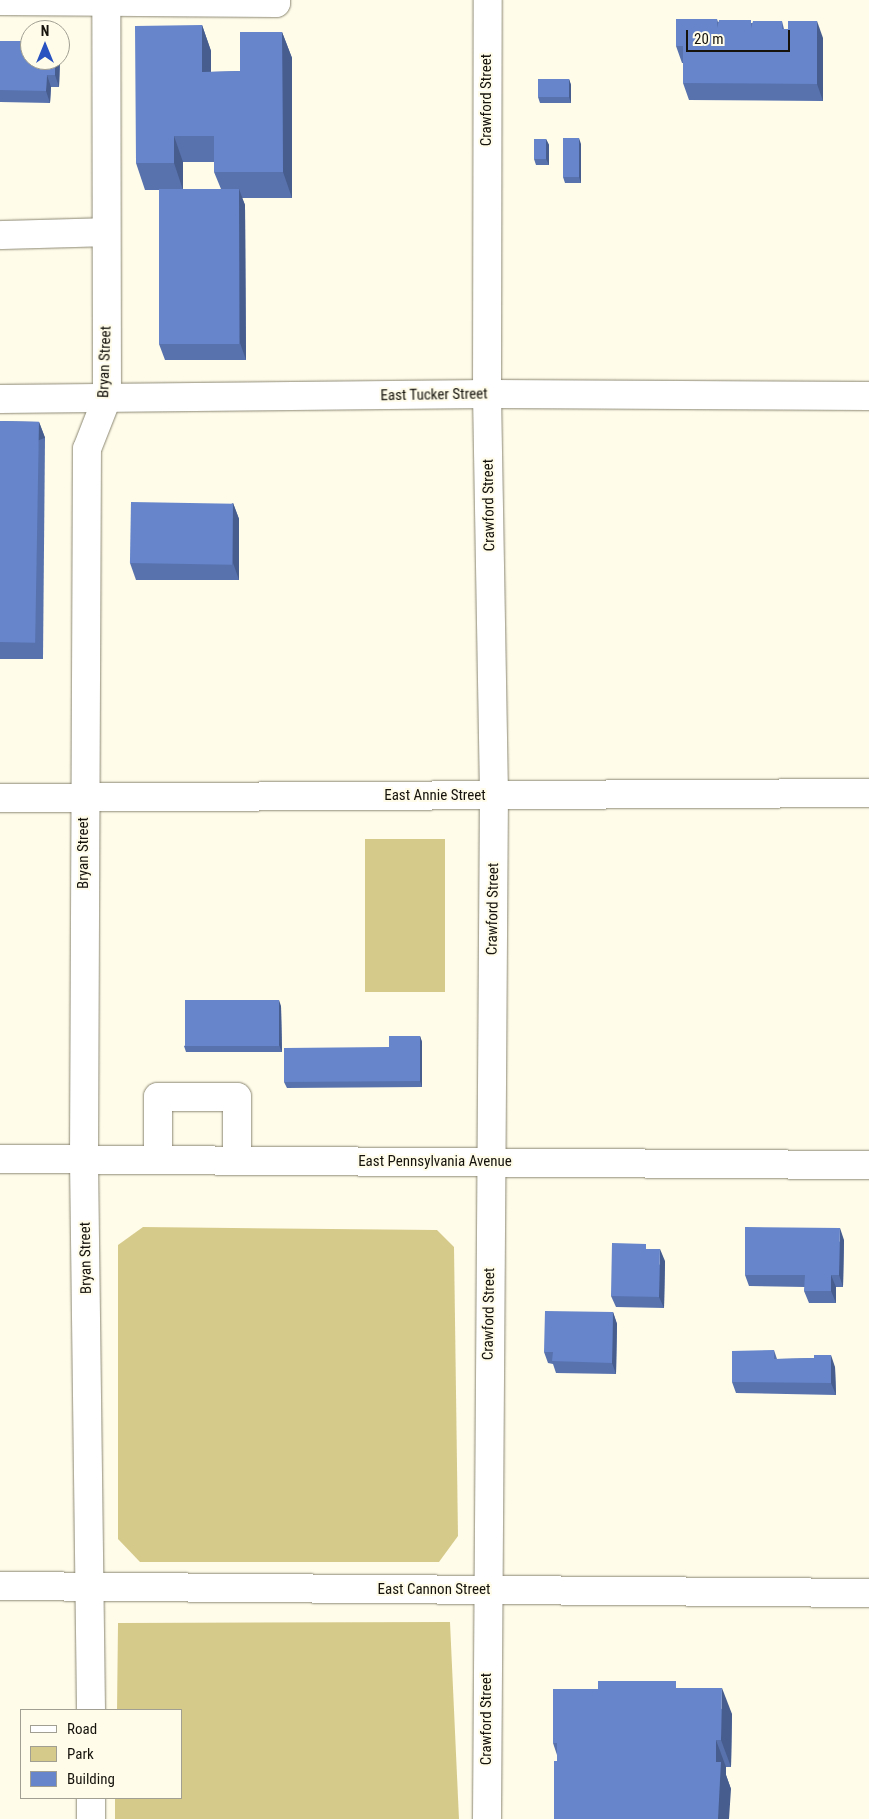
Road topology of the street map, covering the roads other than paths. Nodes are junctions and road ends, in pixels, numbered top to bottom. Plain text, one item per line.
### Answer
1 (276, 0) edge
2 (488, 0) edge
3 (0, 1) edge
4 (106, 1) edge
5 (106, 232) junction
6 (0, 236) edge
7 (487, 394) junction
8 (869, 396) edge
9 (107, 398) junction
10 (0, 399) edge
11 (869, 793) edge
12 (494, 795) junction
13 (0, 798) edge
14 (84, 798) junction
15 (0, 1159) edge
16 (84, 1159) junction
17 (158, 1160) junction
18 (237, 1160) junction
19 (490, 1162) junction
20 (869, 1164) edge
21 (0, 1586) edge
22 (90, 1587) junction
23 (486, 1590) junction
24 (869, 1593) edge
25 (90, 1709) edge
26 (90, 1799) edge
27 (90, 1819) edge
28 (486, 1819) edge

1 - 4 street
2 - 7 street, Crawford Street
3 - 4 street
4 - 5 street, Bryan Street
5 - 6 street
5 - 9 street, Bryan Street
7 - 8 street, East Tucker Street
7 - 9 street, East Tucker Street
7 - 12 street, Crawford Street
9 - 10 street, East Tucker Street
9 - 14 street, Bryan Street
11 - 12 street, East Annie Street
12 - 14 street, East Annie Street
12 - 19 street, Crawford Street
13 - 14 street, East Annie Street
14 - 16 street, Bryan Street
15 - 16 street, East Pennsylvania Avenue
16 - 17 street, East Pennsylvania Avenue
16 - 22 street, Bryan Street
17 - 18 street, East Pennsylvania Avenue
17 - 18 street
18 - 19 street, East Pennsylvania Avenue
19 - 20 street, East Pennsylvania Avenue
19 - 23 street, Crawford Street
21 - 22 street, East Cannon Street
22 - 23 street, East Cannon Street
22 - 25 street, Bryan Street
23 - 24 street, East Cannon Street
23 - 28 street, Crawford Street
26 - 27 street

